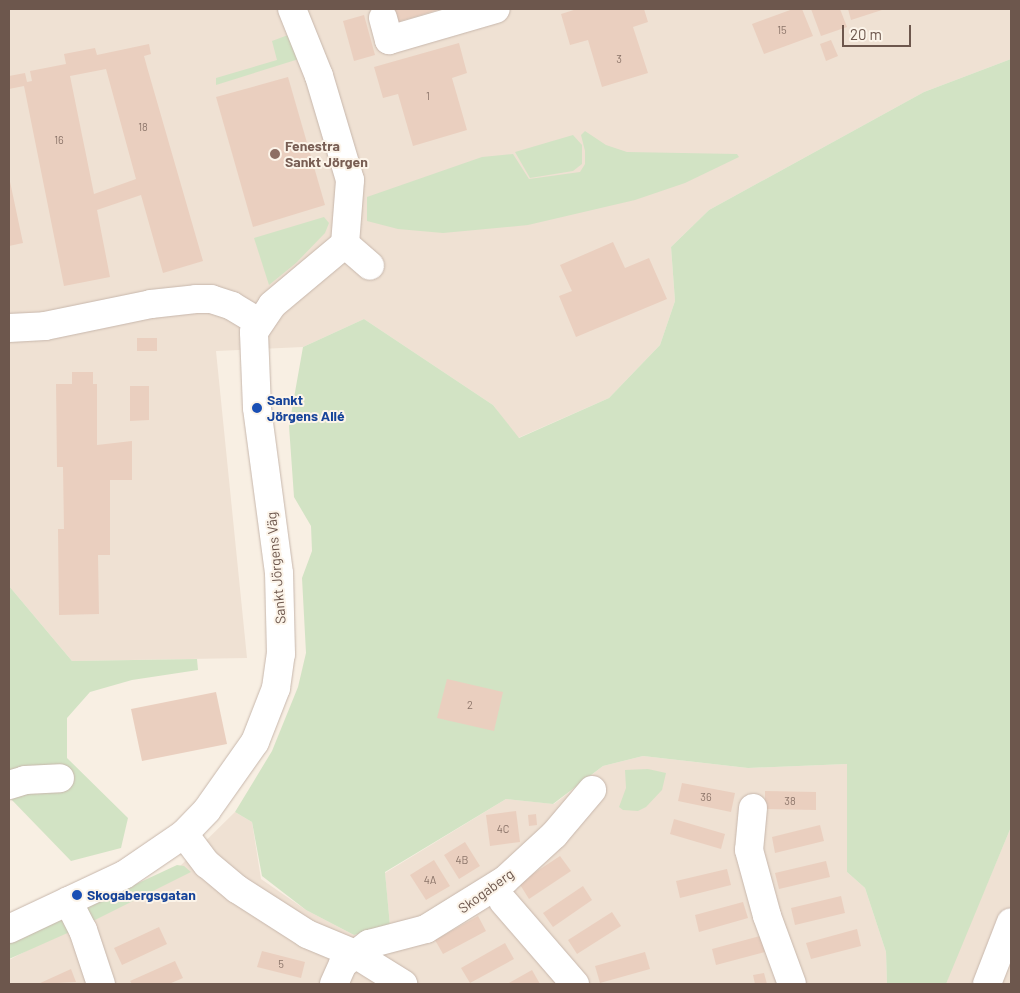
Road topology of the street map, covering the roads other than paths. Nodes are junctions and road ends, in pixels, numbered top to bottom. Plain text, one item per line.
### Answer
1 (496, 9) edge
2 (298, 10) edge
3 (383, 18) dead end
4 (345, 244) junction
5 (370, 266) dead end
6 (259, 322) junction
7 (12, 334) edge
8 (60, 778) dead end
9 (9, 785) edge
10 (592, 790) dead end
11 (754, 808) dead end
12 (184, 834) junction
13 (68, 901) junction
14 (503, 901) dead end
15 (1011, 922) edge
16 (9, 929) edge
17 (355, 954) junction
18 (102, 984) edge
19 (334, 984) edge
20 (403, 984) edge
21 (576, 984) edge
22 (792, 984) edge
23 (988, 984) edge

1 - 3 street
2 - 4 street
4 - 5 street
4 - 6 street, Sankt Jörgens Väg
6 - 7 street
6 - 12 street, Sankt Jörgens Väg
8 - 9 street
10 - 17 street, Skogaberg
11 - 22 street
12 - 13 street, Sankt Jörgens Väg
12 - 17 street
13 - 16 street, Sankt Jörgens Väg
13 - 18 street
14 - 21 street, Skogaberg
15 - 23 street
17 - 19 street, Skogaberg
17 - 20 street

